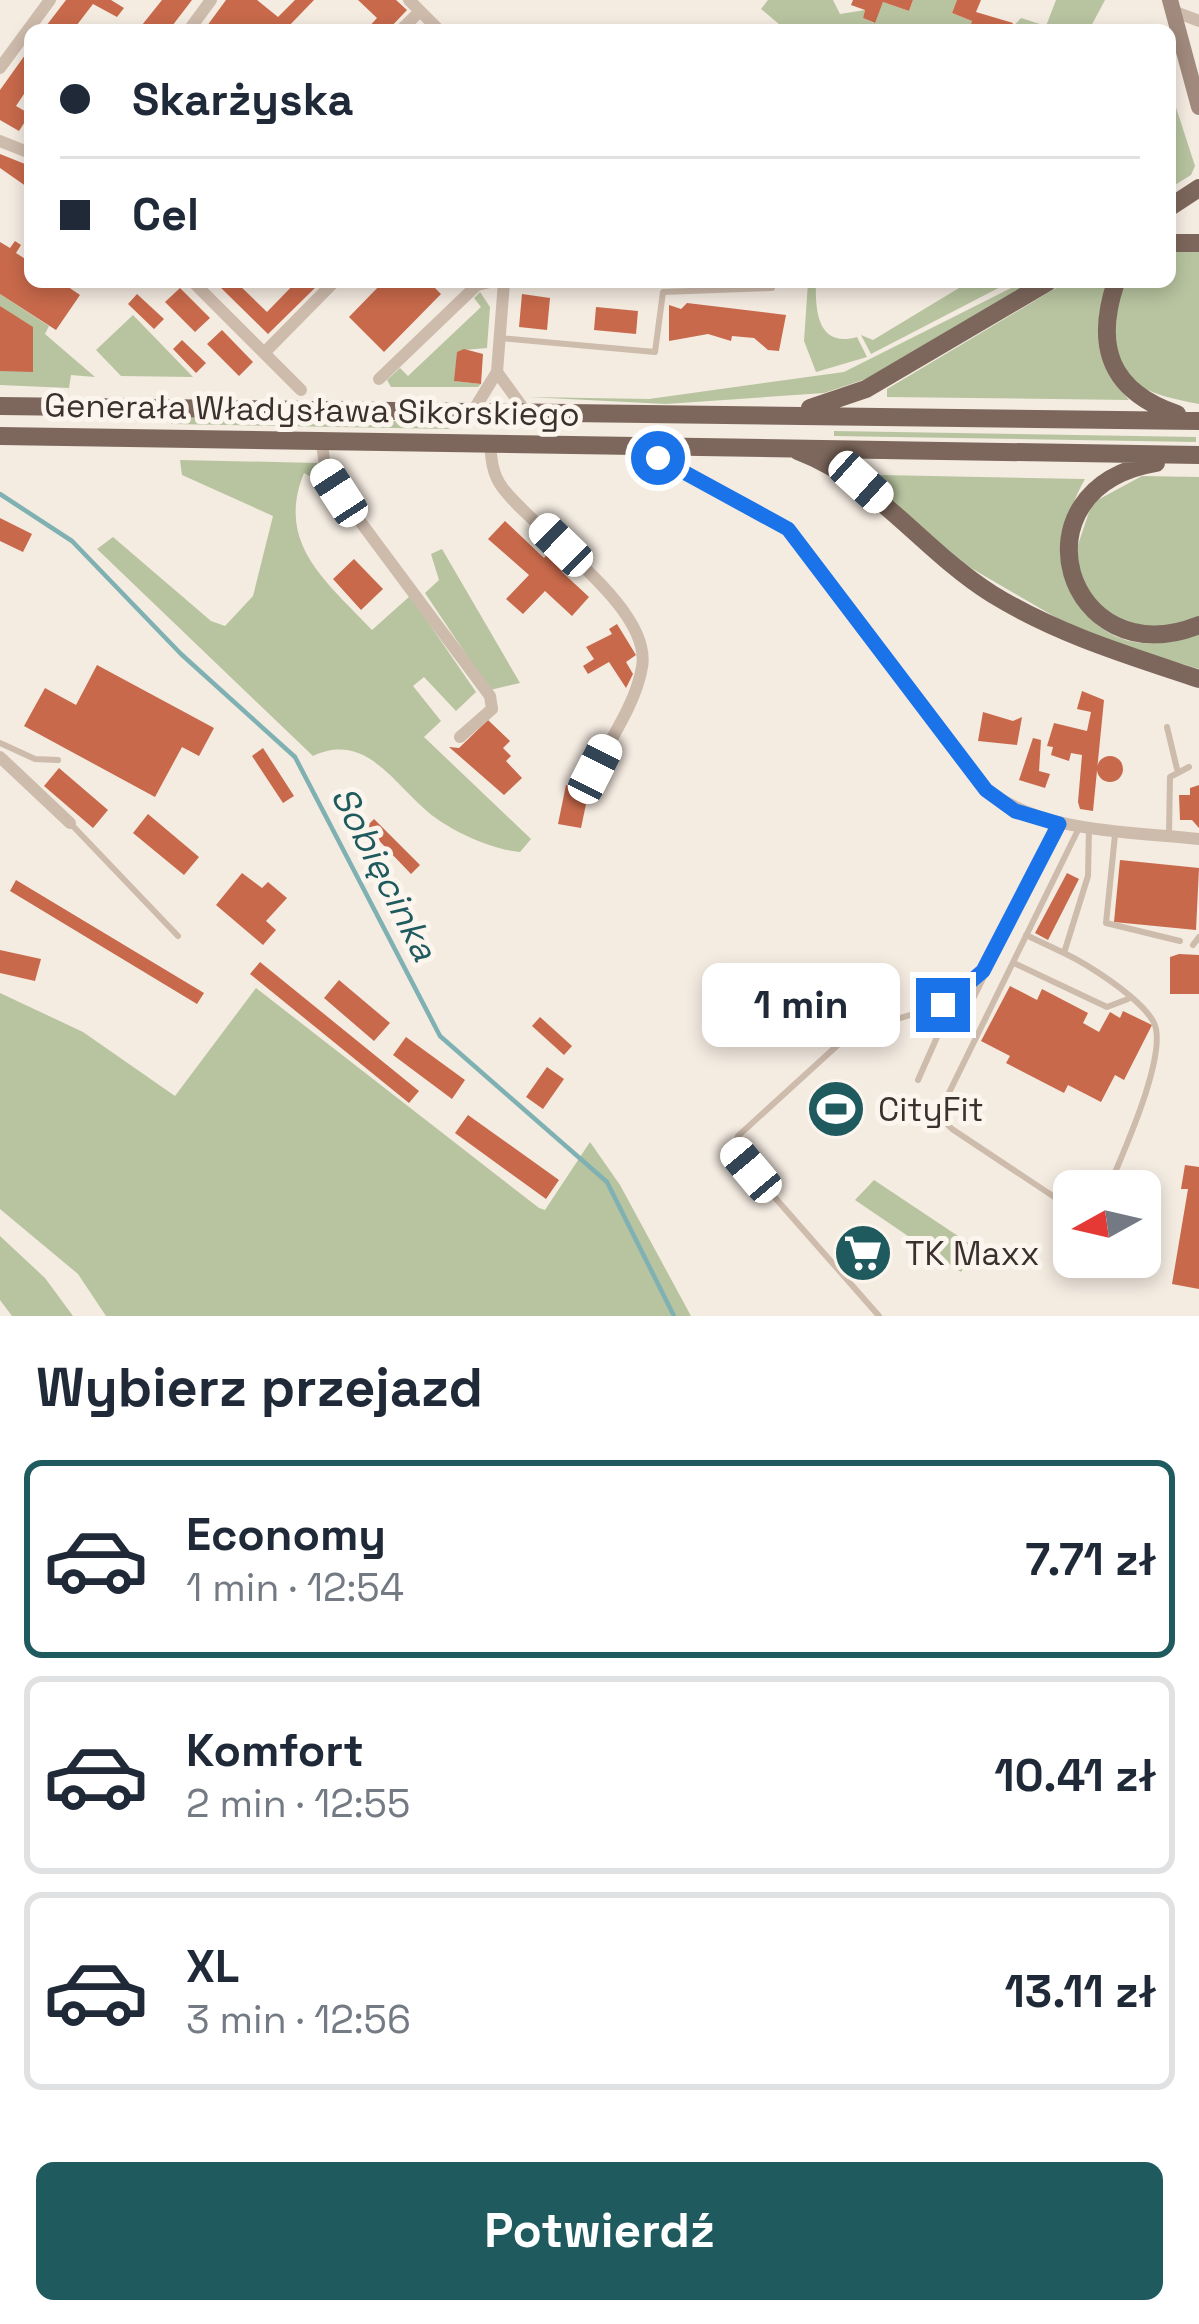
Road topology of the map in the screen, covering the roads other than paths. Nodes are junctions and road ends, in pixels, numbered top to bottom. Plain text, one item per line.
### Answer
1 (409, 0) edge
2 (1171, 6) edge
3 (420, 11) junction
4 (1199, 21) edge
5 (407, 24) edge
6 (433, 24) edge
7 (1176, 24) edge
8 (24, 35) edge
9 (0, 68) edge
10 (1199, 107) edge
11 (200, 288) edge
12 (328, 288) edge
13 (474, 288) edge
14 (504, 288) edge
15 (772, 288) dead end
16 (1038, 288) edge
17 (1114, 288) edge
18 (500, 338) junction
19 (264, 353) junction
20 (497, 372) junction
21 (379, 379) dead end
22 (301, 390) dead end
23 (0, 406) edge
24 (473, 411) junction
25 (526, 412) junction
26 (794, 413) junction
27 (817, 415) junction
28 (1199, 421) edge
29 (0, 436) edge
30 (321, 438) junction
31 (490, 441) junction
32 (628, 442) junction
33 (782, 445) junction
34 (815, 447) junction
35 (1199, 455) edge
36 (1199, 625) edge
37 (1199, 679) edge
38 (1167, 727) dead end
39 (460, 737) dead end
40 (0, 743) edge
41 (0, 757) edge
42 (58, 760) dead end
43 (1190, 767) dead end
44 (595, 769) dead end
45 (1177, 769) junction
46 (70, 823) joint
47 (1059, 824) junction
48 (1084, 827) junction
49 (1115, 831) junction
50 (1169, 836) junction
51 (1199, 838) edge
52 (1027, 934) junction
53 (178, 936) dead end
54 (1199, 937) edge
55 (1180, 940) dead end
56 (1193, 945) dead end
57 (1064, 953) junction
58 (1014, 963) junction
59 (983, 971) junction
60 (954, 999) junction
61 (1128, 999) junction
62 (943, 1031) junction
63 (918, 1080) dead end
64 (1115, 1170) edge
65 (1053, 1196) edge
66 (878, 1316) edge

1 - 3 street
2 - 4 street
3 - 5 street
3 - 6 street
7 - 10 street
8 - 9 street
11 - 19 street
12 - 19 street
13 - 21 street
14 - 18 street
15 - 18 lane
16 - 26 main road
17 - 28 main road
18 - 20 street
19 - 22 street
20 - 24 street
20 - 25 street
23 - 24 main road, Generała Władysława Sikorskiego
24 - 25 main road, Generała Władysława Sikorskiego
25 - 26 main road, Generała Władysława Sikorskiego
26 - 27 main road, Generała Władysława Sikorskiego
27 - 28 main road, Generała Władysława Sikorskiego
27 - 34 main road
29 - 30 main road, Generała Władysława Sikorskiego
30 - 31 main road, Generała Władysława Sikorskiego
30 - 39 street
31 - 32 main road, Generała Władysława Sikorskiego
31 - 44 street
32 - 33 main road, Generała Władysława Sikorskiego
32 - 47 street
33 - 34 main road, Generała Władysława Sikorskiego
33 - 37 main road
34 - 35 main road, Generała Władysława Sikorskiego
35 - 36 main road
38 - 45 lane
40 - 42 lane
41 - 46 street
43 - 45 lane
45 - 50 lane
46 - 53 lane
47 - 48 street
47 - 59 lane
48 - 49 street
48 - 52 lane
48 - 57 lane
49 - 50 street
49 - 55 lane
50 - 51 street
52 - 57 lane
52 - 58 lane
54 - 56 lane
57 - 61 lane
58 - 61 lane
58 - 65 lane
59 - 60 lane
59 - 62 lane
60 - 62 lane
60 - 66 lane
61 - 64 lane
62 - 63 lane

